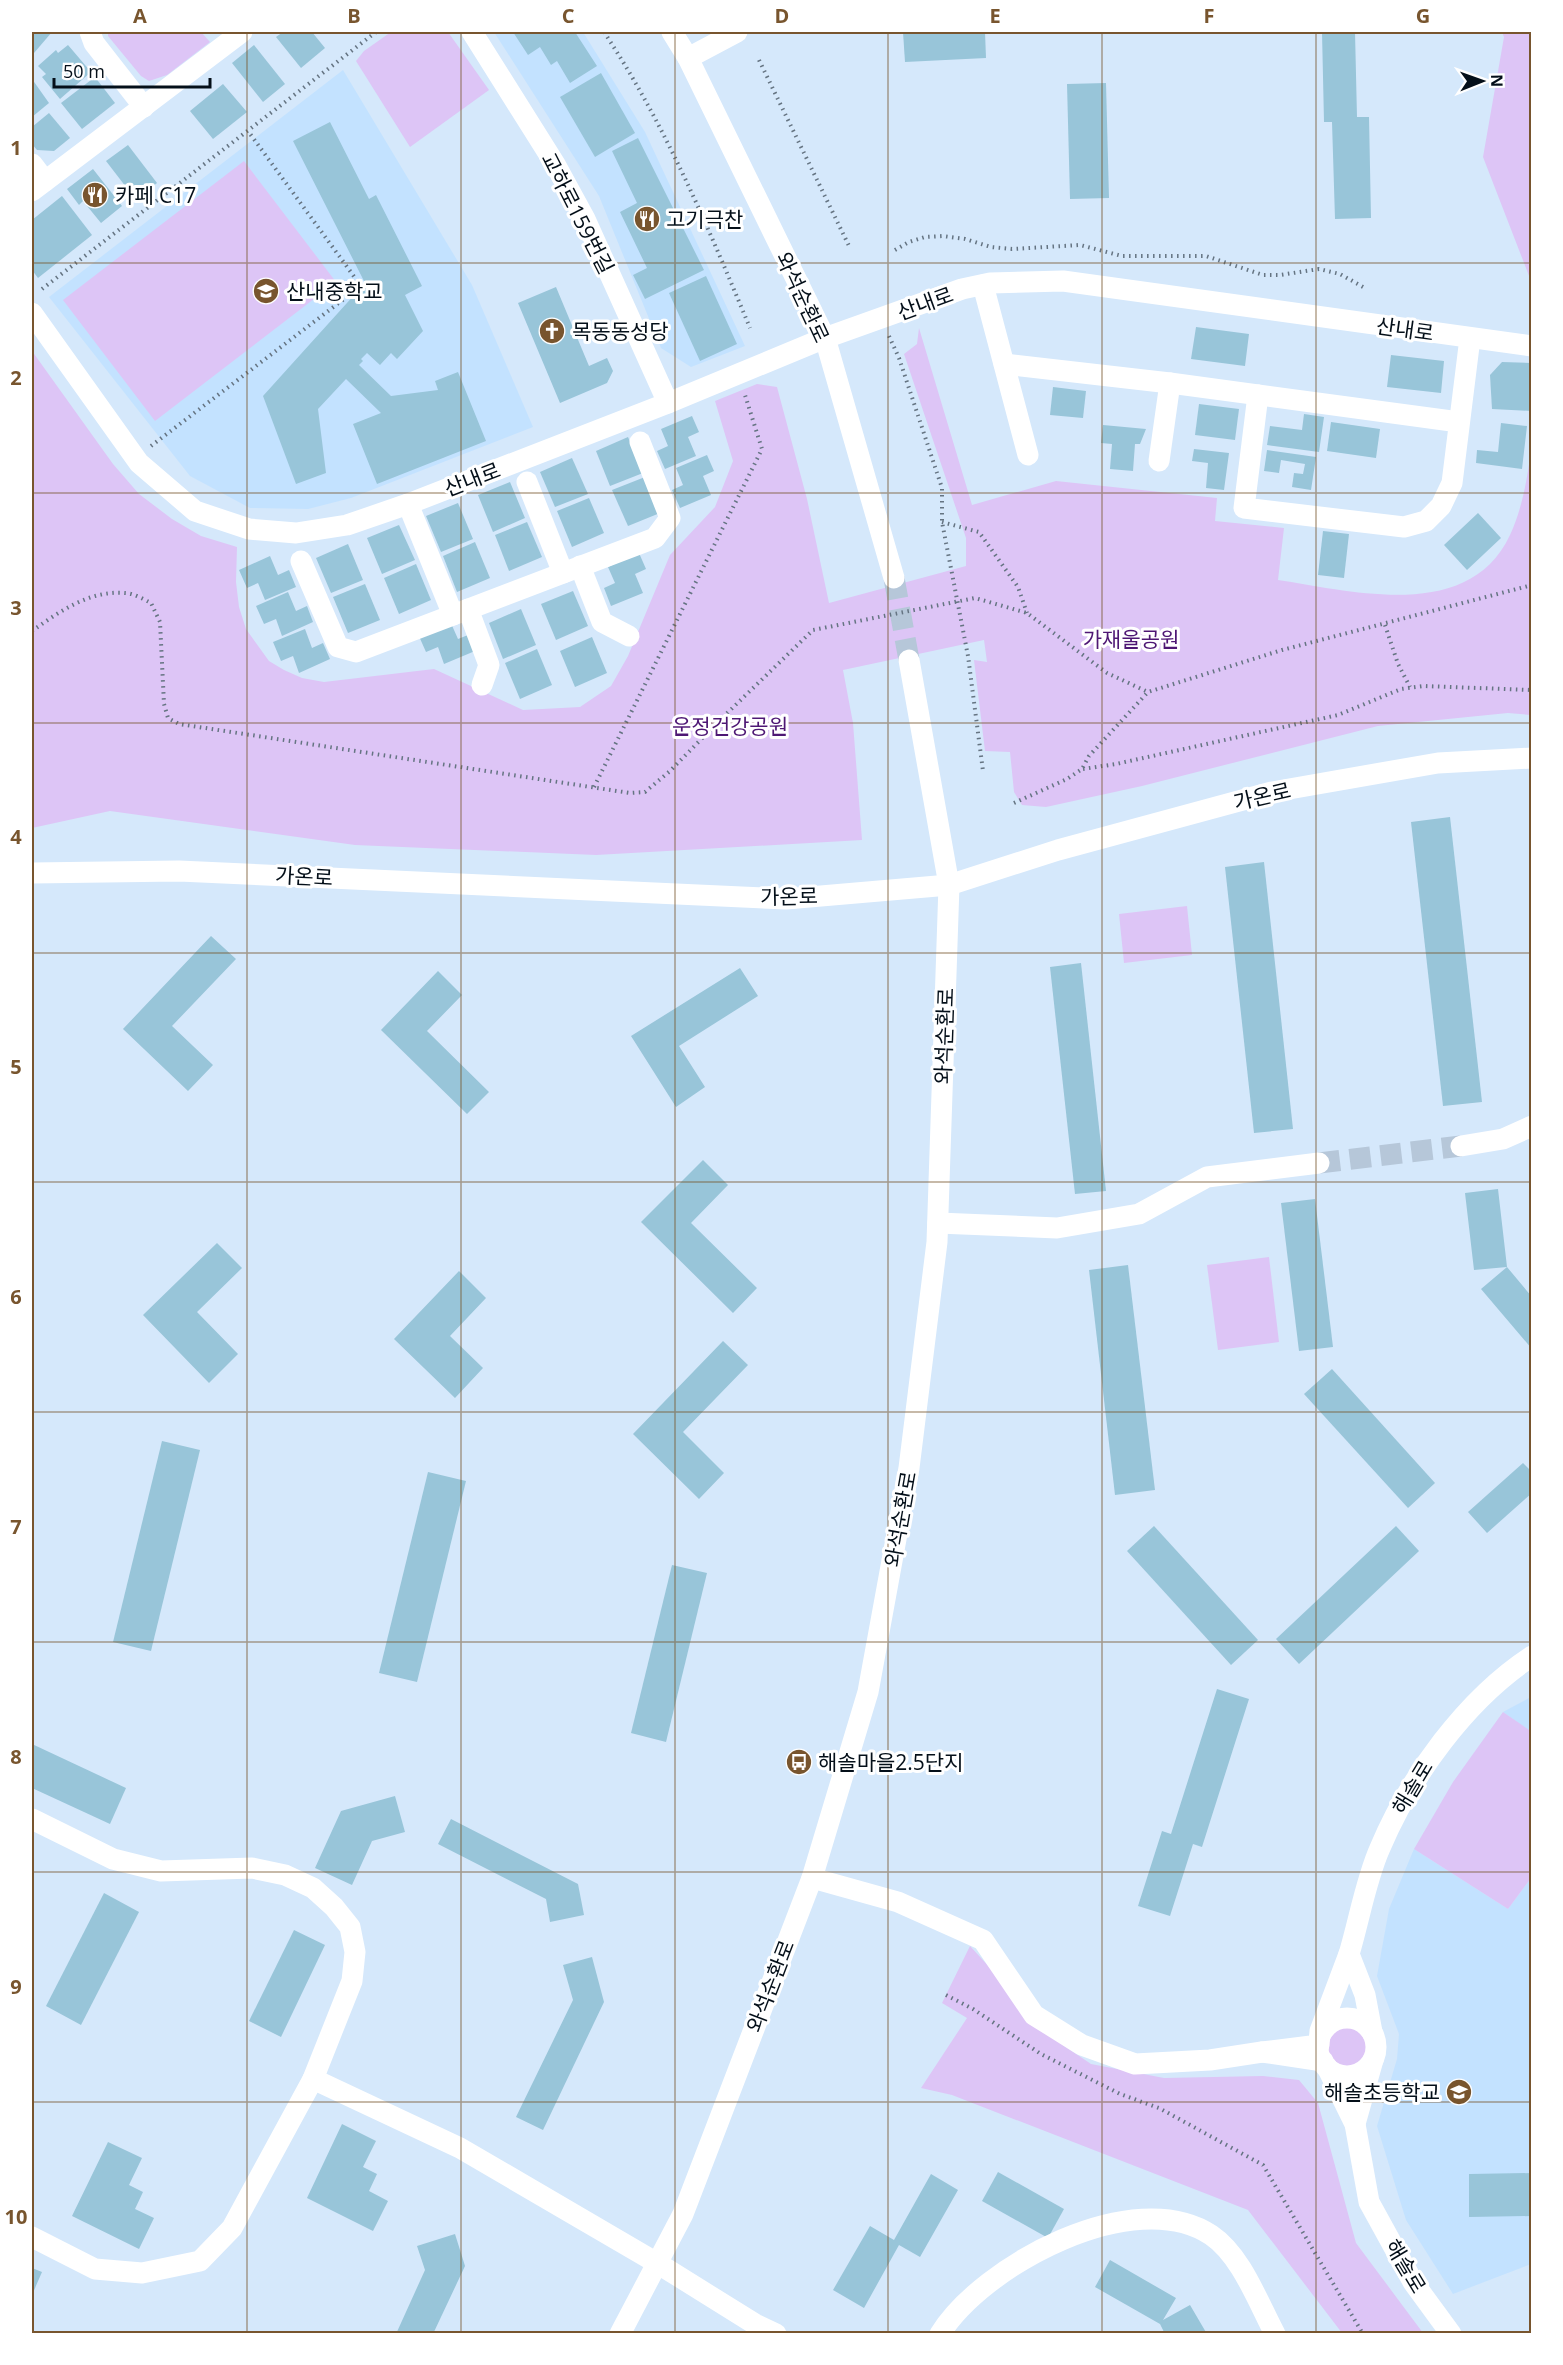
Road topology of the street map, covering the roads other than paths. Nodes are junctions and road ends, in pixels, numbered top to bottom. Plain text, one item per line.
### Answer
1 (90, 32) edge
2 (242, 32) edge
3 (472, 32) edge
4 (672, 32) edge
5 (737, 32) edge
6 (688, 58) junction
7 (144, 107) junction
8 (32, 164) edge
9 (38, 186) edge
10 (983, 285) junction
11 (32, 313) edge
12 (825, 338) junction
13 (1470, 339) junction
14 (1532, 346) edge
15 (1004, 364) junction
16 (1170, 383) junction
17 (1258, 395) junction
18 (668, 403) junction
19 (1459, 422) junction
20 (640, 442) dead end
21 (1028, 455) dead end
22 (1159, 461) dead end
23 (527, 482) dead end
24 (408, 504) junction
25 (301, 561) dead end
26 (571, 570) junction
27 (894, 578) tunnel mouth
28 (461, 612) junction
29 (629, 636) dead end
30 (909, 660) tunnel mouth
31 (482, 685) dead end
32 (1532, 758) edge
33 (32, 873) edge
34 (950, 885) junction
35 (1532, 1126) edge
36 (1461, 1146) tunnel mouth
37 (1319, 1163) tunnel mouth
38 (938, 1223) junction
39 (1532, 1656) edge
40 (32, 1819) edge
41 (812, 1878) junction
42 (1349, 1954) junction
43 (1372, 2032) junction
44 (1323, 2057) junction
45 (1373, 2060) junction
46 (313, 2079) junction
47 (1355, 2124) junction
48 (32, 2237) edge
49 (657, 2263) junction
50 (620, 2334) edge
51 (776, 2334) edge
52 (940, 2334) edge
53 (1275, 2334) edge
54 (1451, 2334) edge

1 - 7 street
2 - 7 street
3 - 18 street, 교하로159번길
4 - 6 street, 와석순환로
5 - 6 street
6 - 12 street, 와석순환로
7 - 9 street
8 - 9 street
10 - 12 street, 산내로
10 - 13 street, 산내로
10 - 15 street, 산내로
11 - 24 street, 산내로
12 - 18 street, 산내로
12 - 27 street, 와석순환로
13 - 14 street, 산내로
13 - 19 street
15 - 16 street
15 - 21 street, 산내로
16 - 17 street
16 - 22 street
17 - 19 street
17 - 19 street
18 - 24 street, 산내로
20 - 26 street
23 - 26 street
24 - 28 street
25 - 28 street
26 - 28 street
26 - 29 street
28 - 31 street
30 - 34 street, 와석순환로
32 - 34 street, 가온로
33 - 34 street, 가온로
34 - 38 street, 와석순환로
35 - 36 street
37 - 38 street
38 - 41 street, 와석순환로
39 - 42 street, 해솔로
40 - 46 street
41 - 44 street
41 - 49 street, 와석순환로
42 - 43 street
42 - 44 street, 해솔로
43 - 44 street
43 - 45 street
44 - 45 street
44 - 47 street
45 - 47 street
46 - 48 street
46 - 49 street
47 - 54 street, 해솔로
49 - 50 street, 와석순환로
49 - 51 street
52 - 53 street

